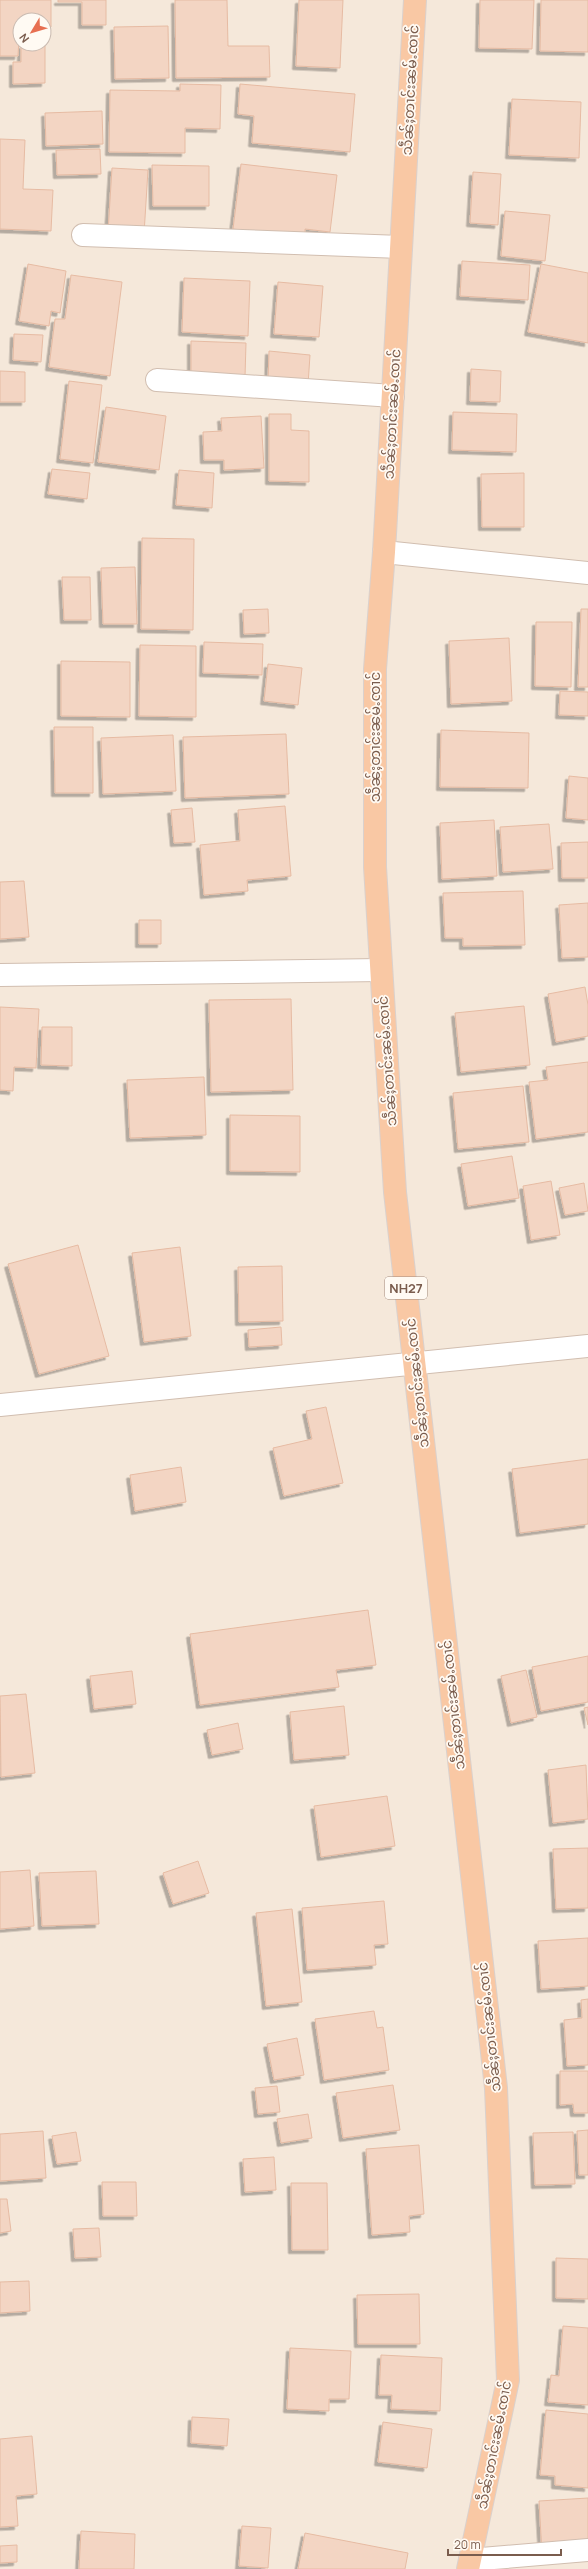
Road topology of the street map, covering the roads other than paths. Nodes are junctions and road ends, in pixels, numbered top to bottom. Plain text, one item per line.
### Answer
1 (415, 0) edge
2 (83, 235) dead end
3 (401, 247) junction
4 (157, 380) dead end
5 (393, 396) junction
6 (384, 552) junction
7 (588, 573) edge
8 (381, 970) junction
9 (0, 975) edge
10 (588, 1346) edge
11 (414, 1362) junction
12 (0, 1405) edge
13 (588, 2550) edge
14 (469, 2564) edge

1 - 3 highway, သဵၼ်ႈတၢင်းၼမ်ႉၸၢင် / NH27
2 - 3 street
3 - 5 highway, သဵၼ်ႈတၢင်းၼမ်ႉၸၢင် / NH27
4 - 5 street
5 - 6 highway, သဵၼ်ႈတၢင်းၼမ်ႉၸၢင် / NH27
6 - 7 street
6 - 8 highway, သဵၼ်ႈတၢင်းၼမ်ႉၸၢင် / NH27
8 - 9 street
8 - 11 highway, သဵၼ်ႈတၢင်းၼမ်ႉၸၢင် / NH27
10 - 11 street
11 - 12 street
11 - 14 highway, သဵၼ်ႈတၢင်းၼမ်ႉၸၢင် / NH27
13 - 14 street

